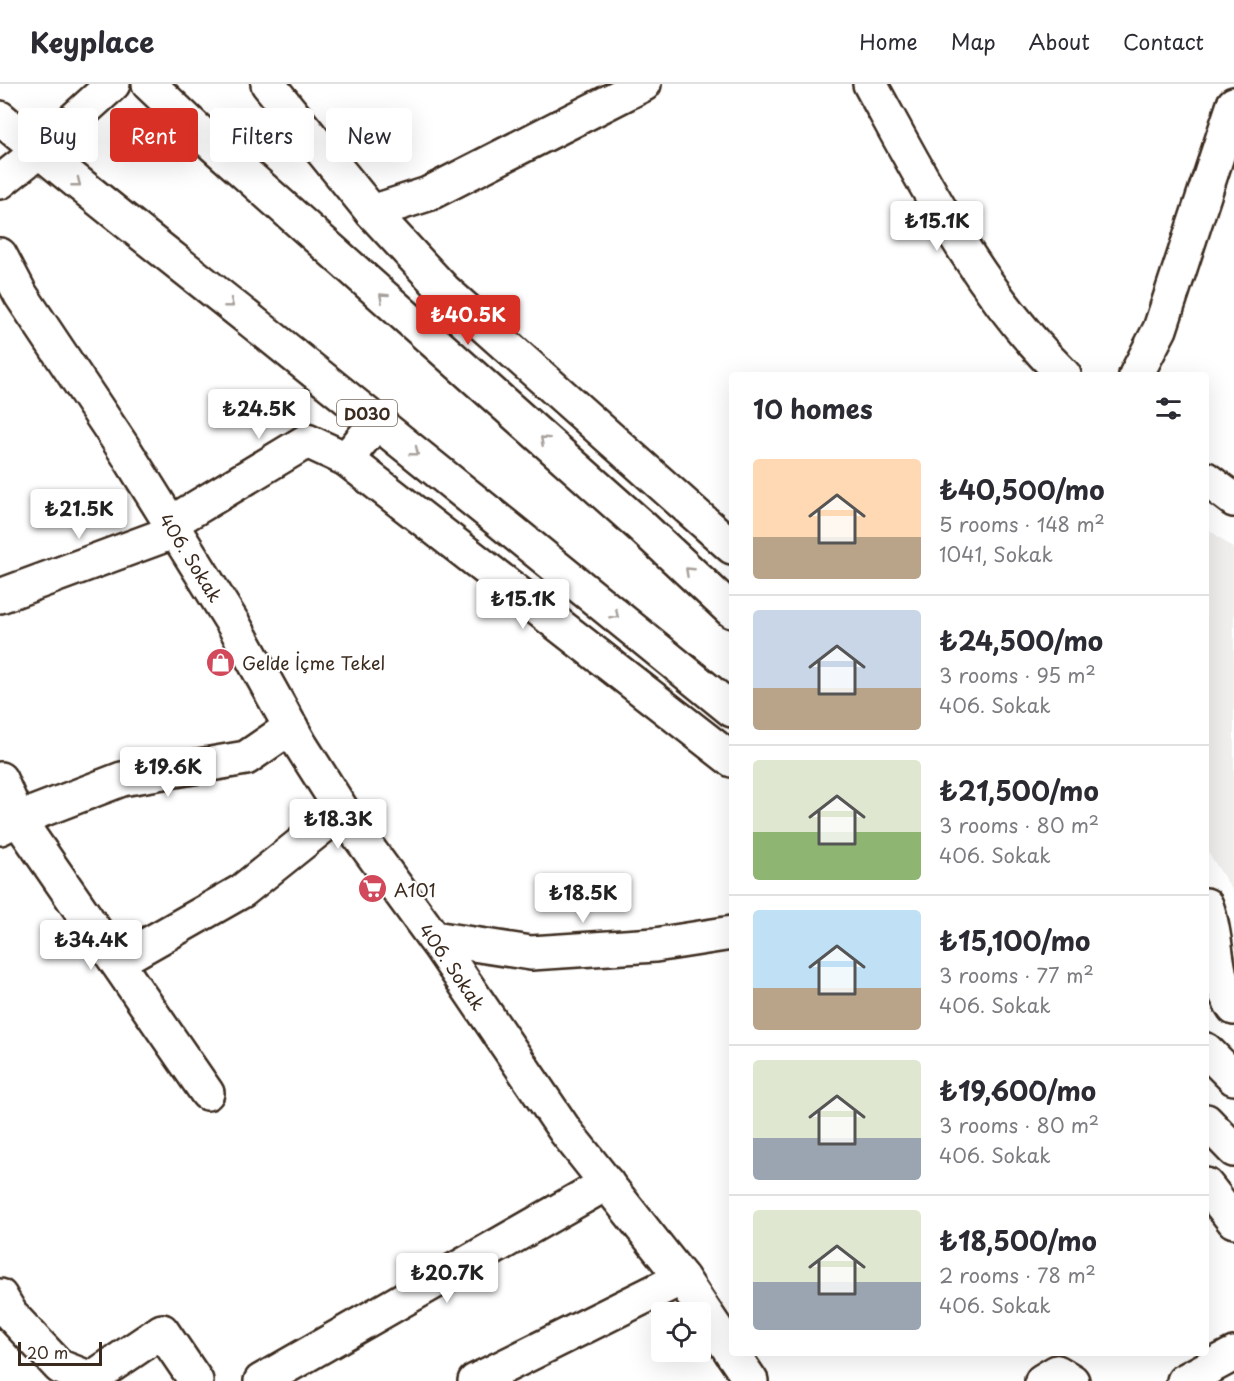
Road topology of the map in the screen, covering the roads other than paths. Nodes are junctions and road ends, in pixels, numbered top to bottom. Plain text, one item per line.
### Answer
1 (114, 84) edge
2 (149, 84) edge
3 (268, 84) edge
4 (644, 84) edge
5 (870, 84) edge
6 (1234, 104) edge
7 (88, 108) edge
8 (0, 118) edge
9 (18, 133) edge
10 (25, 162) edge
11 (53, 162) edge
12 (0, 182) edge
13 (372, 212) junction
14 (0, 255) edge
15 (11, 291) edge
16 (1061, 372) edge
17 (1138, 372) edge
18 (377, 422) junction
19 (346, 459) junction
20 (1209, 481) edge
21 (1234, 500) edge
22 (173, 527) junction
23 (729, 544) edge
24 (0, 596) edge
25 (729, 608) edge
26 (729, 708) edge
27 (291, 727) junction
28 (729, 758) edge
29 (0, 779) edge
30 (342, 811) junction
31 (9, 823) edge
32 (1209, 913) edge
33 (729, 933) edge
34 (434, 938) junction
35 (117, 962) junction
36 (1234, 1008) edge
37 (1209, 1053) edge
38 (1234, 1078) edge
39 (207, 1093) dead end
40 (1209, 1124) edge
41 (1234, 1150) edge
42 (607, 1183) junction
43 (1209, 1189) edge
44 (1234, 1221) edge
45 (681, 1278) junction
46 (0, 1296) edge
47 (729, 1349) edge
48 (1234, 1354) edge
49 (734, 1356) edge
50 (196, 1381) edge
51 (261, 1381) edge
52 (475, 1381) edge
53 (751, 1381) edge
54 (1042, 1381) edge
55 (1072, 1381) edge
56 (1184, 1381) edge

1 - 7 main road
25 -> 2 main road
3 - 13 main road
4 - 13 main road
5 - 16 main road
6 - 17 main road
8 - 9 main road, D030
10 - 12 main road
11 -> 18 main road, D030
13 - 23 main road
14 - 15 main road, 406. Sokak
15 - 22 main road, 406. Sokak
18 - 19 main road
18 -> 26 main road, D030
19 - 22 main road
19 - 28 main road
20 - 21 main road
22 - 24 main road
22 - 27 main road, 406. Sokak
27 - 30 main road, 406. Sokak
27 - 31 main road
29 - 31 main road
30 - 34 main road, 406. Sokak
30 - 35 main road
31 - 35 main road
32 - 36 main road
33 - 34 main road
34 - 42 main road, 406. Sokak
35 - 39 main road
37 - 38 main road
40 - 41 main road
42 - 45 main road, 406. Sokak
42 - 51 main road
43 - 44 main road
45 - 47 main road, 406. Sokak
45 - 52 main road
46 - 50 main road
48 - 56 main road
49 - 53 main road, 406. Sokak
54 - 55 main road

